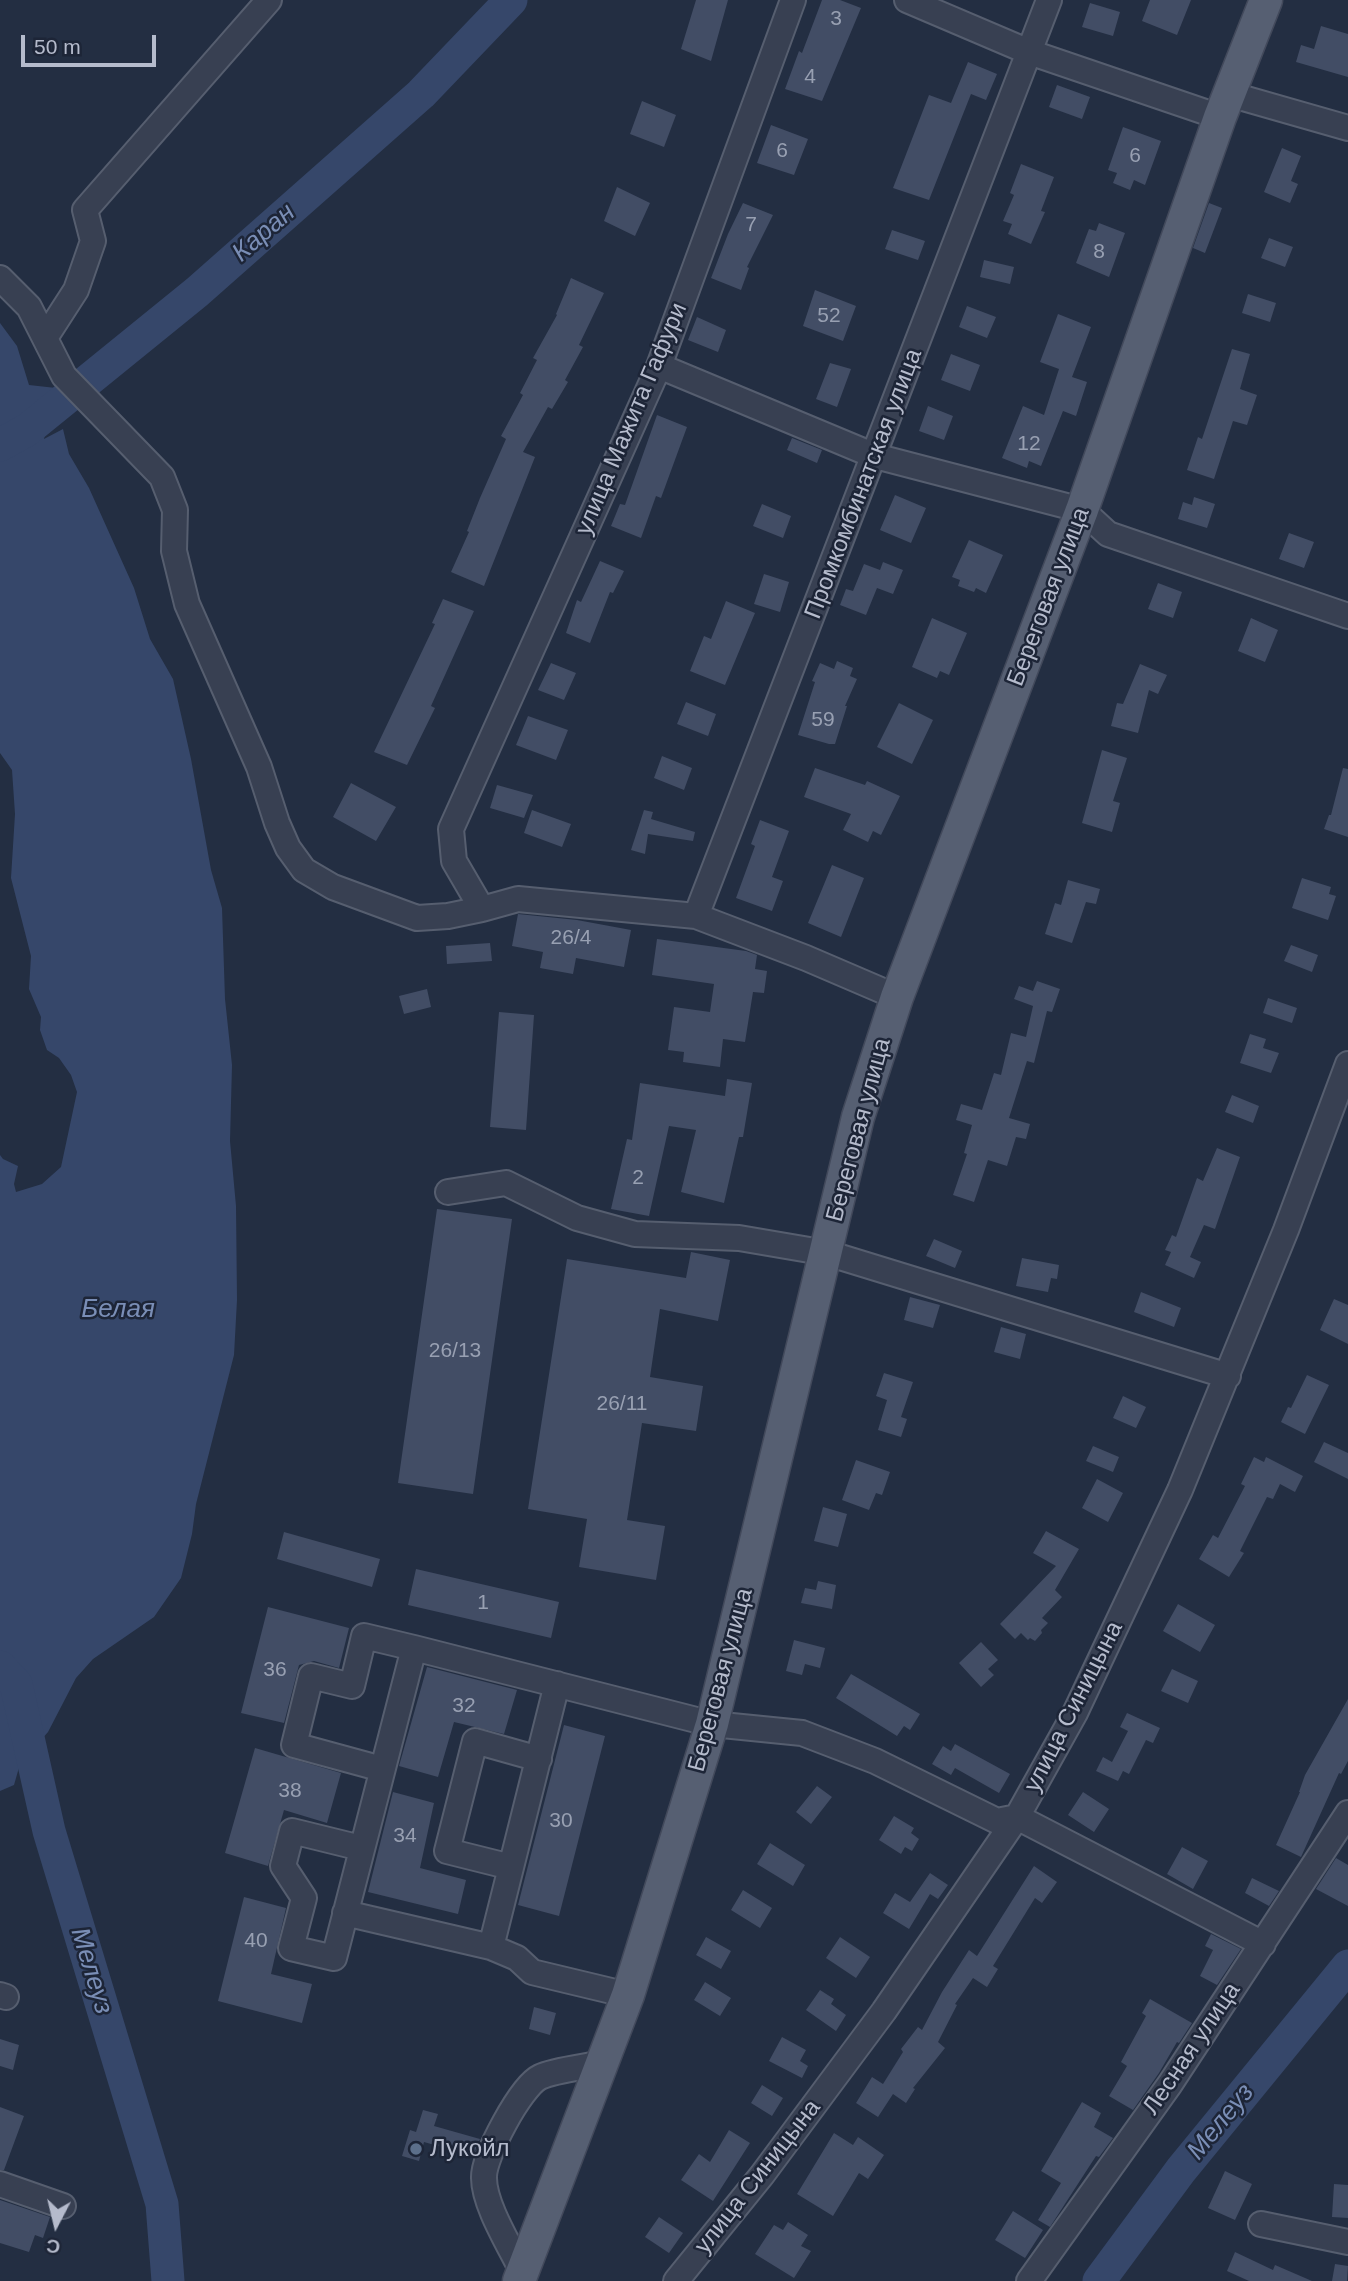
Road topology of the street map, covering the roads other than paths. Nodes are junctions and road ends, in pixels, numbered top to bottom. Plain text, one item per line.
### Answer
1 (269, 0) edge
2 (793, 0) edge
3 (907, 0) edge
4 (1049, 0) edge
5 (1266, 0) edge
6 (1030, 52) junction
7 (1225, 105) junction
8 (1348, 128) edge
9 (0, 278) edge
10 (45, 338) junction
11 (659, 366) junction
12 (875, 456) junction
13 (1082, 510) junction
14 (1348, 616) edge
15 (482, 909) junction
16 (696, 916) junction
17 (897, 997) junction
18 (1348, 1064) edge
19 (448, 1192) dead end
20 (827, 1253) junction
21 (1228, 1376) junction
22 (414, 1648) junction
23 (557, 1684) junction
24 (712, 1724) junction
25 (538, 1759) junction
26 (382, 1769) junction
27 (1348, 1813) edge
28 (1017, 1817) junction
29 (361, 1848) junction
30 (512, 1867) junction
31 (345, 1913) junction
32 (1263, 1944) junction
33 (491, 1947) junction
34 (628, 1995) junction
35 (603, 2063) junction
36 (0, 2184) edge
37 (64, 2206) dead end
38 (1261, 2224) dead end
39 (1348, 2242) edge
40 (521, 2276) edge
41 (676, 2281) edge
42 (1029, 2281) edge

1 - 10 street
2 - 11 street, улица Мажита Гафури
3 - 6 street
4 - 6 street, Промкомбинатская улица
5 - 7 main road, Береговая улица
6 - 7 street
6 - 12 street, Промкомбинатская улица
7 - 8 street
7 - 13 main road, Береговая улица
9 - 10 street
10 - 15 street
11 - 12 street
11 - 15 street, улица Мажита Гафури
12 - 13 street
12 - 16 street, Промкомбинатская улица
13 - 14 street
13 - 17 main road, Береговая улица
15 - 16 street
16 - 17 street
17 - 20 main road, Береговая улица
18 - 21 street, улица Синицына
19 - 20 street
20 - 21 street
20 - 24 main road, Береговая улица
21 - 28 street, улица Синицына
22 - 23 street
22 - 26 street
22 - 26 street
23 - 24 street
23 - 25 street
24 - 28 street
24 - 34 main road, Береговая улица
25 - 30 street
25 - 30 street
26 - 29 street
27 - 32 street, Лесная улица
28 - 32 street
28 - 41 street, улица Синицына
29 - 31 street
29 - 31 street
30 - 33 street
31 - 33 street
32 - 42 street, Лесная улица
33 - 34 street
34 - 35 main road, Береговая улица
35 - 40 main road, Береговая улица
35 - 40 street
36 - 37 street
38 - 39 street

